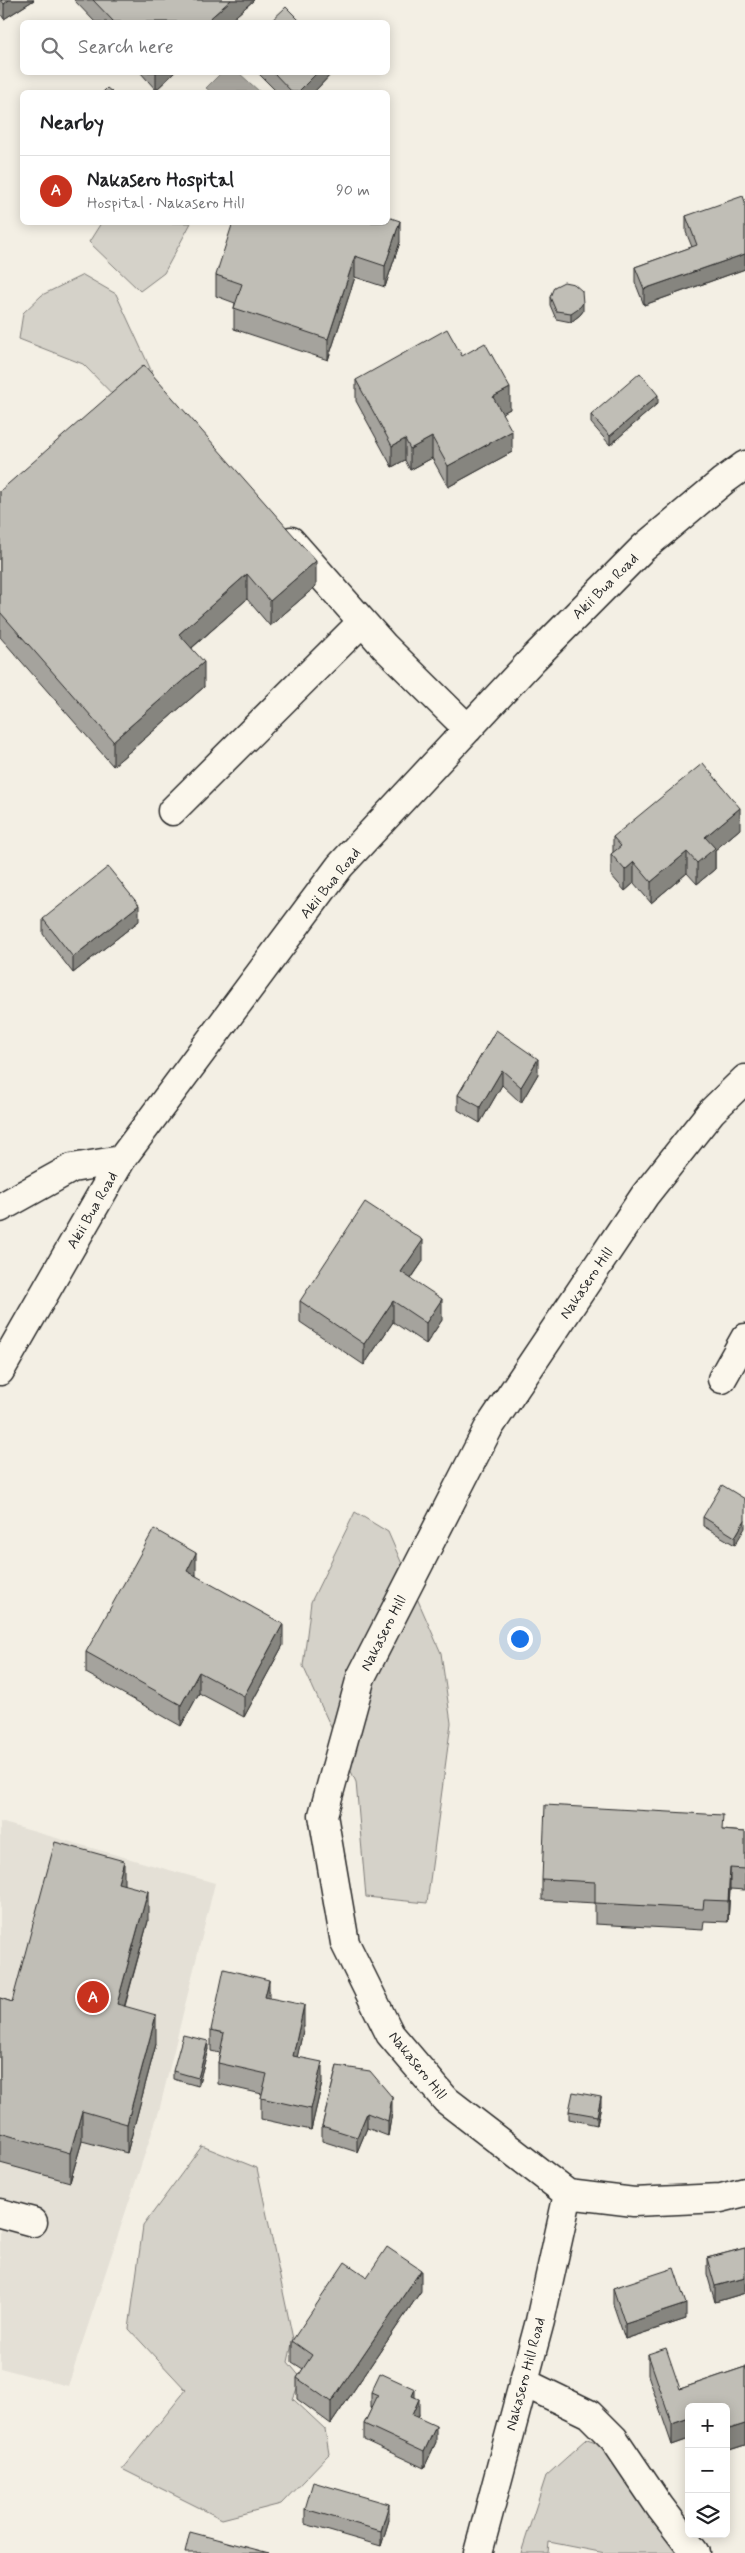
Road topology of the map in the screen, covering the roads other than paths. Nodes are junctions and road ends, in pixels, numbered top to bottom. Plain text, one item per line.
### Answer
1 (745, 465) edge
2 (272, 519) edge
3 (362, 622) junction
4 (468, 729) junction
5 (172, 811) dead end
6 (745, 1079) edge
7 (122, 1160) junction
8 (0, 1208) edge
9 (745, 1338) edge
10 (0, 1371) edge
11 (722, 1379) dead end
12 (745, 2192) edge
13 (568, 2194) junction
14 (0, 2213) edge
15 (33, 2222) dead end
16 (523, 2382) junction
17 (478, 2553) edge
18 (694, 2553) edge

1 - 4 street, Akii Bua Road
2 - 3 street
3 - 4 street
3 - 5 street
4 - 7 street, Akii Bua Road
6 - 13 street, Nakasero Hill
7 - 8 street
7 - 10 street, Akii Bua Road
9 - 11 street
12 - 13 street
13 - 16 street, Nakasero Hill Road
14 - 15 street
16 - 17 street, Nakasero Hill Road
16 - 18 street

